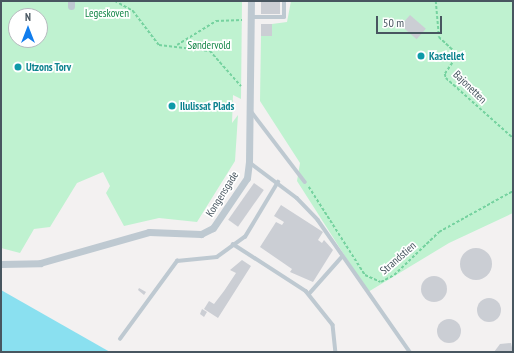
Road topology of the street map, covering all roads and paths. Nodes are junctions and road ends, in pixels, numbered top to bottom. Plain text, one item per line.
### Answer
1 (115, 1) edge
2 (251, 1) edge
3 (284, 1) edge
4 (436, 1) edge
5 (251, 18) junction
6 (174, 45) junction
7 (250, 94) junction
8 (250, 110) junction
9 (513, 138) edge
10 (249, 162) junction
11 (278, 182) junction
12 (305, 182) joint
13 (513, 191) edge
14 (233, 244) junction
15 (341, 258) junction
16 (1, 264) edge
17 (309, 294) junction
18 (120, 339) dead end
19 (336, 352) edge
20 (410, 352) edge

1 - 6 path
2 - 5 street, Kongensgade
3 - 5 lane
4 - 9 path, Bajonetten
5 - 6 path
5 - 7 street, Kongensgade
6 - 7 path
7 - 8 street, Kongensgade
8 - 10 street, Kongensgade
8 - 12 lane
10 - 11 lane
10 - 16 street, Kongensgade
11 - 14 lane
11 - 15 lane
12 - 13 path, Strandstien
14 - 17 lane
14 - 18 lane
15 - 17 lane
15 - 20 lane
17 - 19 lane

